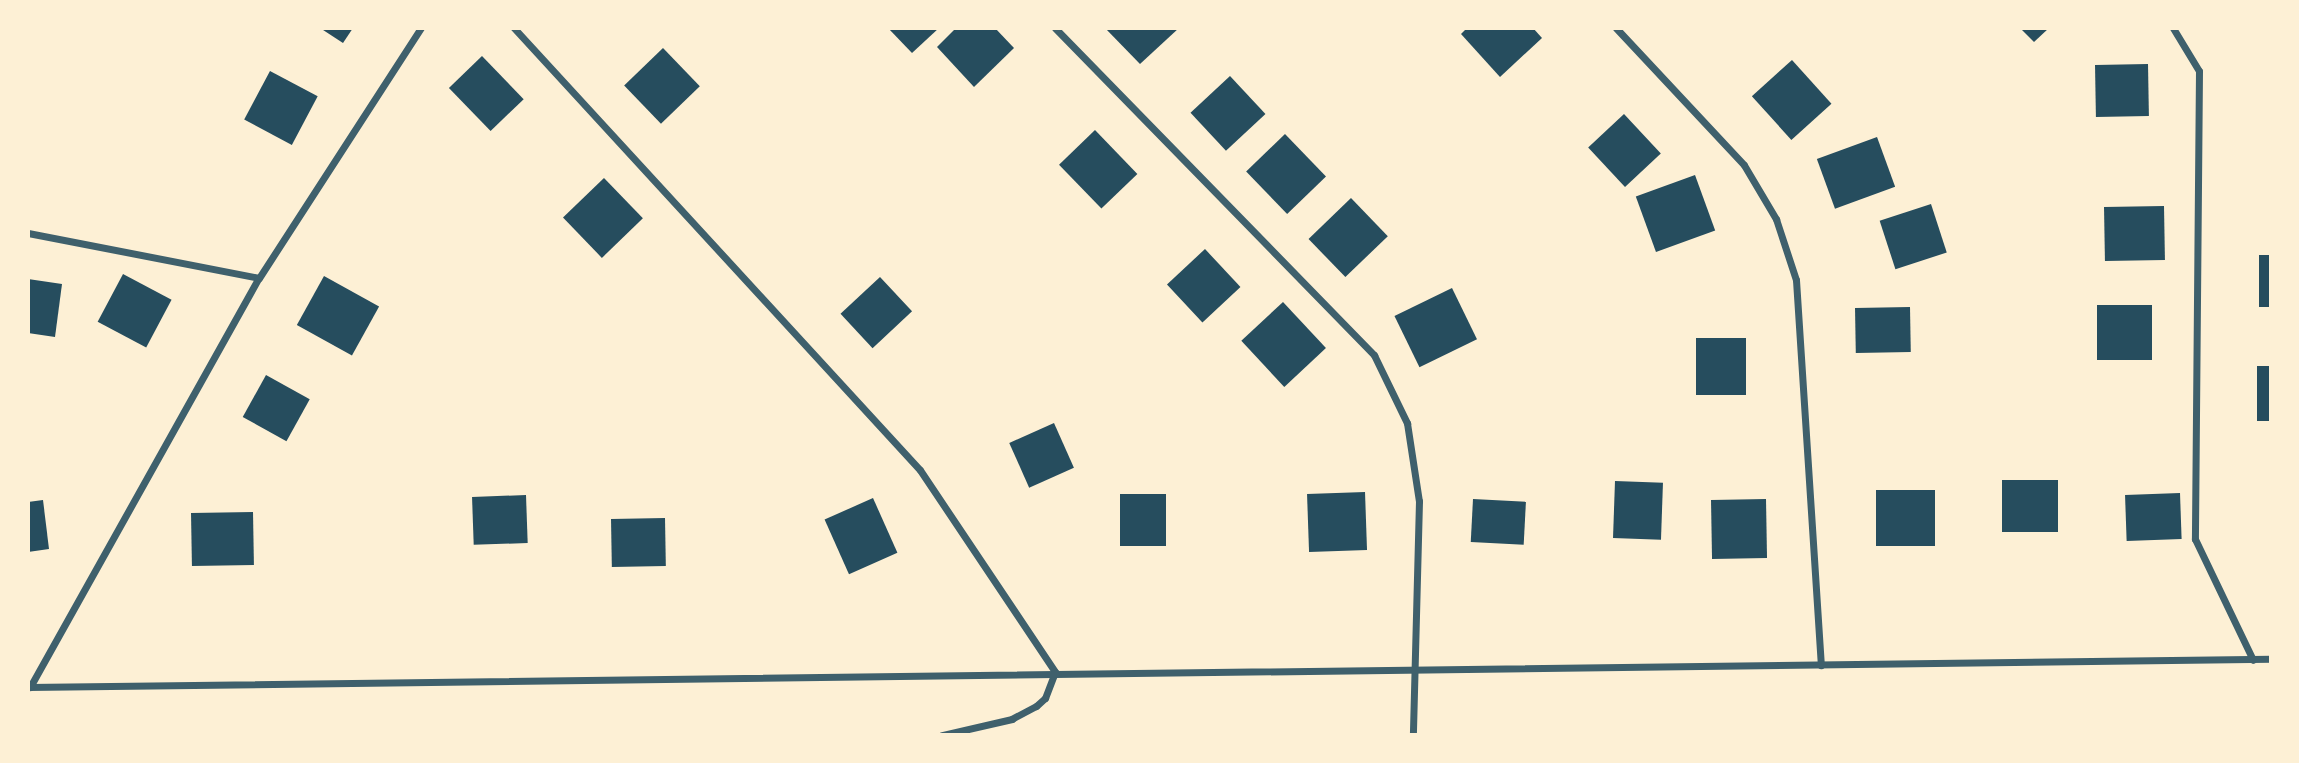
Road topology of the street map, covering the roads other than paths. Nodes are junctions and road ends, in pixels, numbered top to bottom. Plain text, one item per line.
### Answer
1 (421, 28) edge
2 (514, 28) edge
3 (1055, 28) edge
4 (1616, 28) edge
5 (2173, 28) edge
6 (28, 233) edge
7 (259, 278) junction
8 (2271, 659) edge
9 (2253, 660) junction
10 (1821, 665) junction
11 (1412, 667) junction
12 (1055, 672) junction
13 (29, 687) edge
14 (942, 735) edge
15 (1413, 735) edge

1 - 7 street
2 - 12 street
3 - 11 street
4 - 10 street
5 - 9 street
6 - 7 street
7 - 13 street
8 - 9 street
9 - 10 street
10 - 11 street
11 - 12 street
11 - 15 street
12 - 13 street
12 - 14 street

